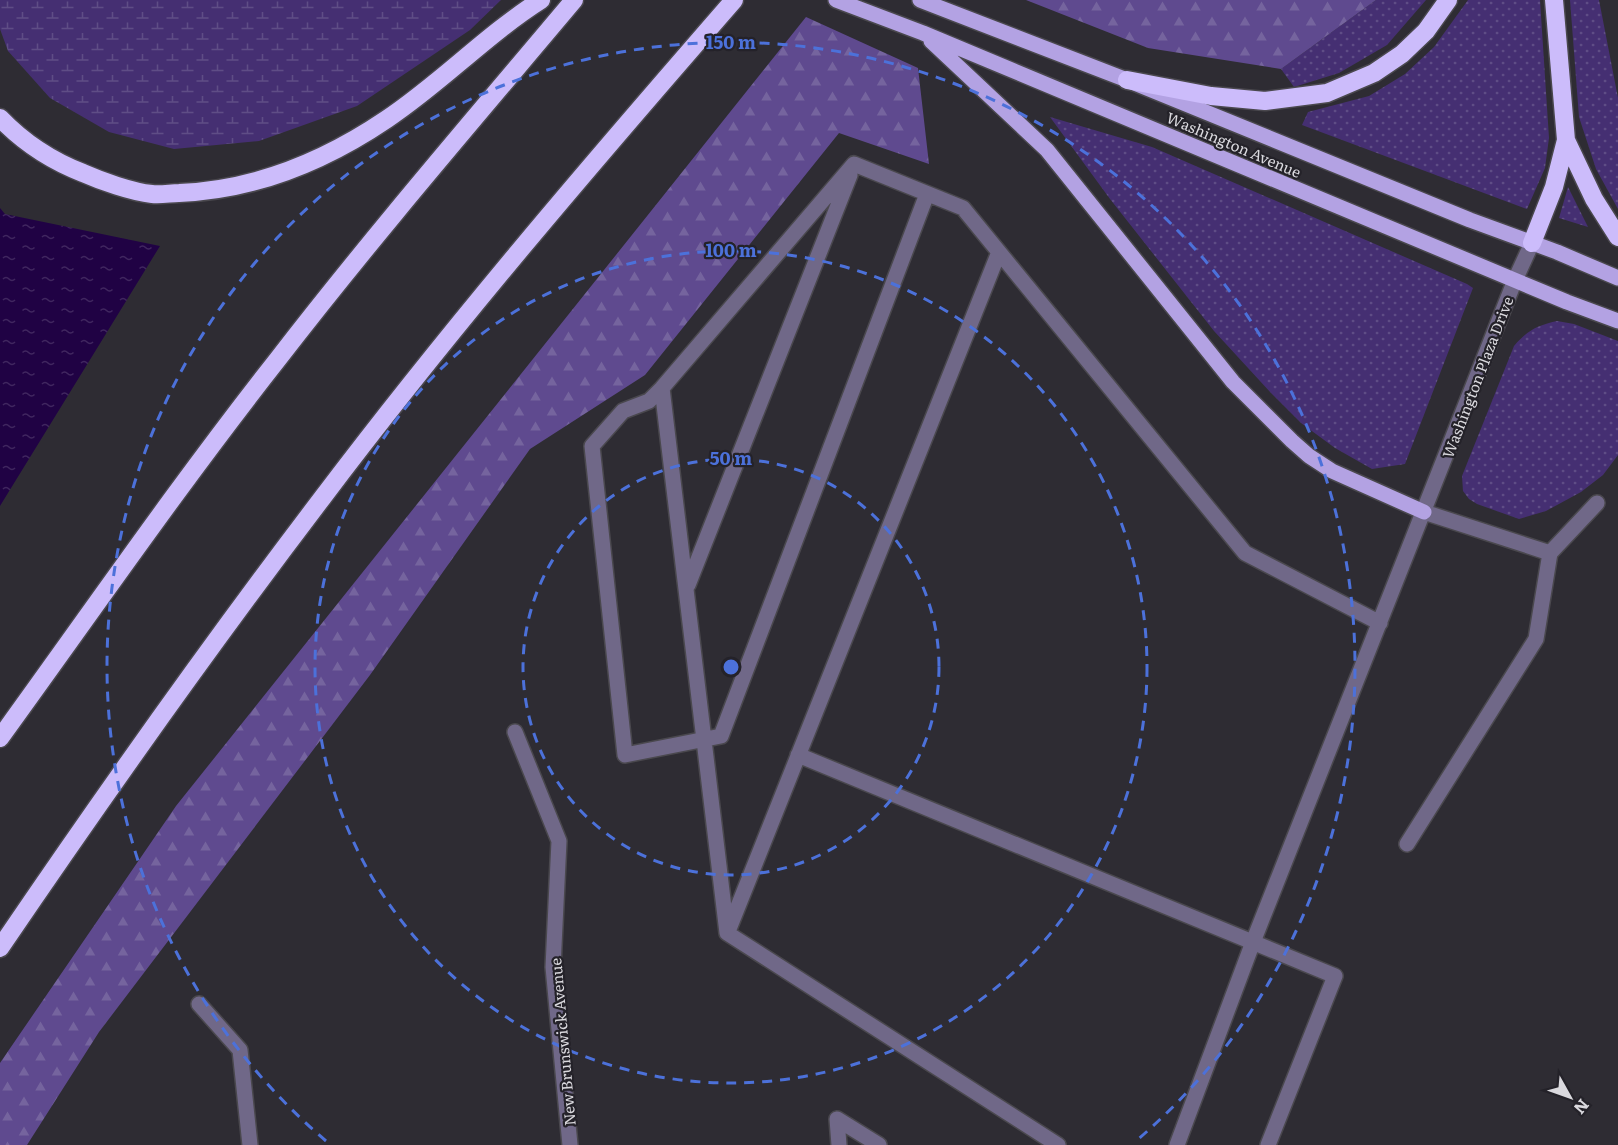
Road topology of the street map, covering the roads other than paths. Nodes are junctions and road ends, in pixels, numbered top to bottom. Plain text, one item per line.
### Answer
1 (541, 0) edge
2 (574, 0) edge
3 (734, 0) edge
4 (836, 0) edge
5 (920, 0) edge
6 (1448, 0) edge
7 (1554, 0) edge
8 (922, 33) junction
9 (1127, 80) junction
10 (0, 118) edge
11 (1566, 140) junction
12 (854, 164) junction
13 (927, 194) junction
14 (1618, 237) edge
15 (1532, 243) junction
16 (999, 252) junction
17 (1618, 278) edge
18 (1515, 280) junction
19 (1618, 321) edge
20 (662, 388) junction
21 (1597, 503) dead end
22 (1424, 512) junction
23 (1551, 553) junction
24 (686, 588) junction
25 (1380, 623) junction
26 (515, 732) dead end
27 (0, 738) edge
28 (704, 739) junction
29 (798, 755) junction
30 (1407, 844) dead end
31 (727, 933) junction
32 (1253, 942) junction
33 (0, 948) edge
34 (199, 1004) dead end
35 (250, 1145) edge
36 (570, 1145) edge
37 (839, 1145) edge
38 (879, 1145) edge
39 (1058, 1145) edge
40 (1177, 1145) edge
41 (1268, 1145) edge

1 - 10 highway
2 - 27 highway
3 - 33 highway
4 - 8 main road, Washington Avenue
5 - 9 main road, Washington Avenue
6 - 9 highway
7 - 11 highway
8 - 18 main road, Washington Avenue
8 - 22 main road
9 - 15 main road, Washington Avenue
11 - 14 highway
11 - 15 highway
12 - 13 street
12 - 20 street
12 - 24 street
13 - 16 street
13 - 28 street
15 - 17 main road, Washington Avenue
15 - 18 street, Washington Plaza Drive
16 - 25 street
16 - 29 street
18 - 19 main road, Washington Avenue
18 - 22 street, Washington Plaza Drive
20 - 24 street
20 - 28 street
21 - 23 street
22 - 23 street
22 - 25 street, Washington Plaza Drive
23 - 30 street
24 - 28 street
25 - 32 street, Washington Plaza Drive
26 - 36 street, New Brunswick Avenue
28 - 31 street
29 - 31 street
29 - 32 street
31 - 39 street
32 - 40 street, Washington Plaza Drive
32 - 41 street
34 - 35 street
37 - 38 street

